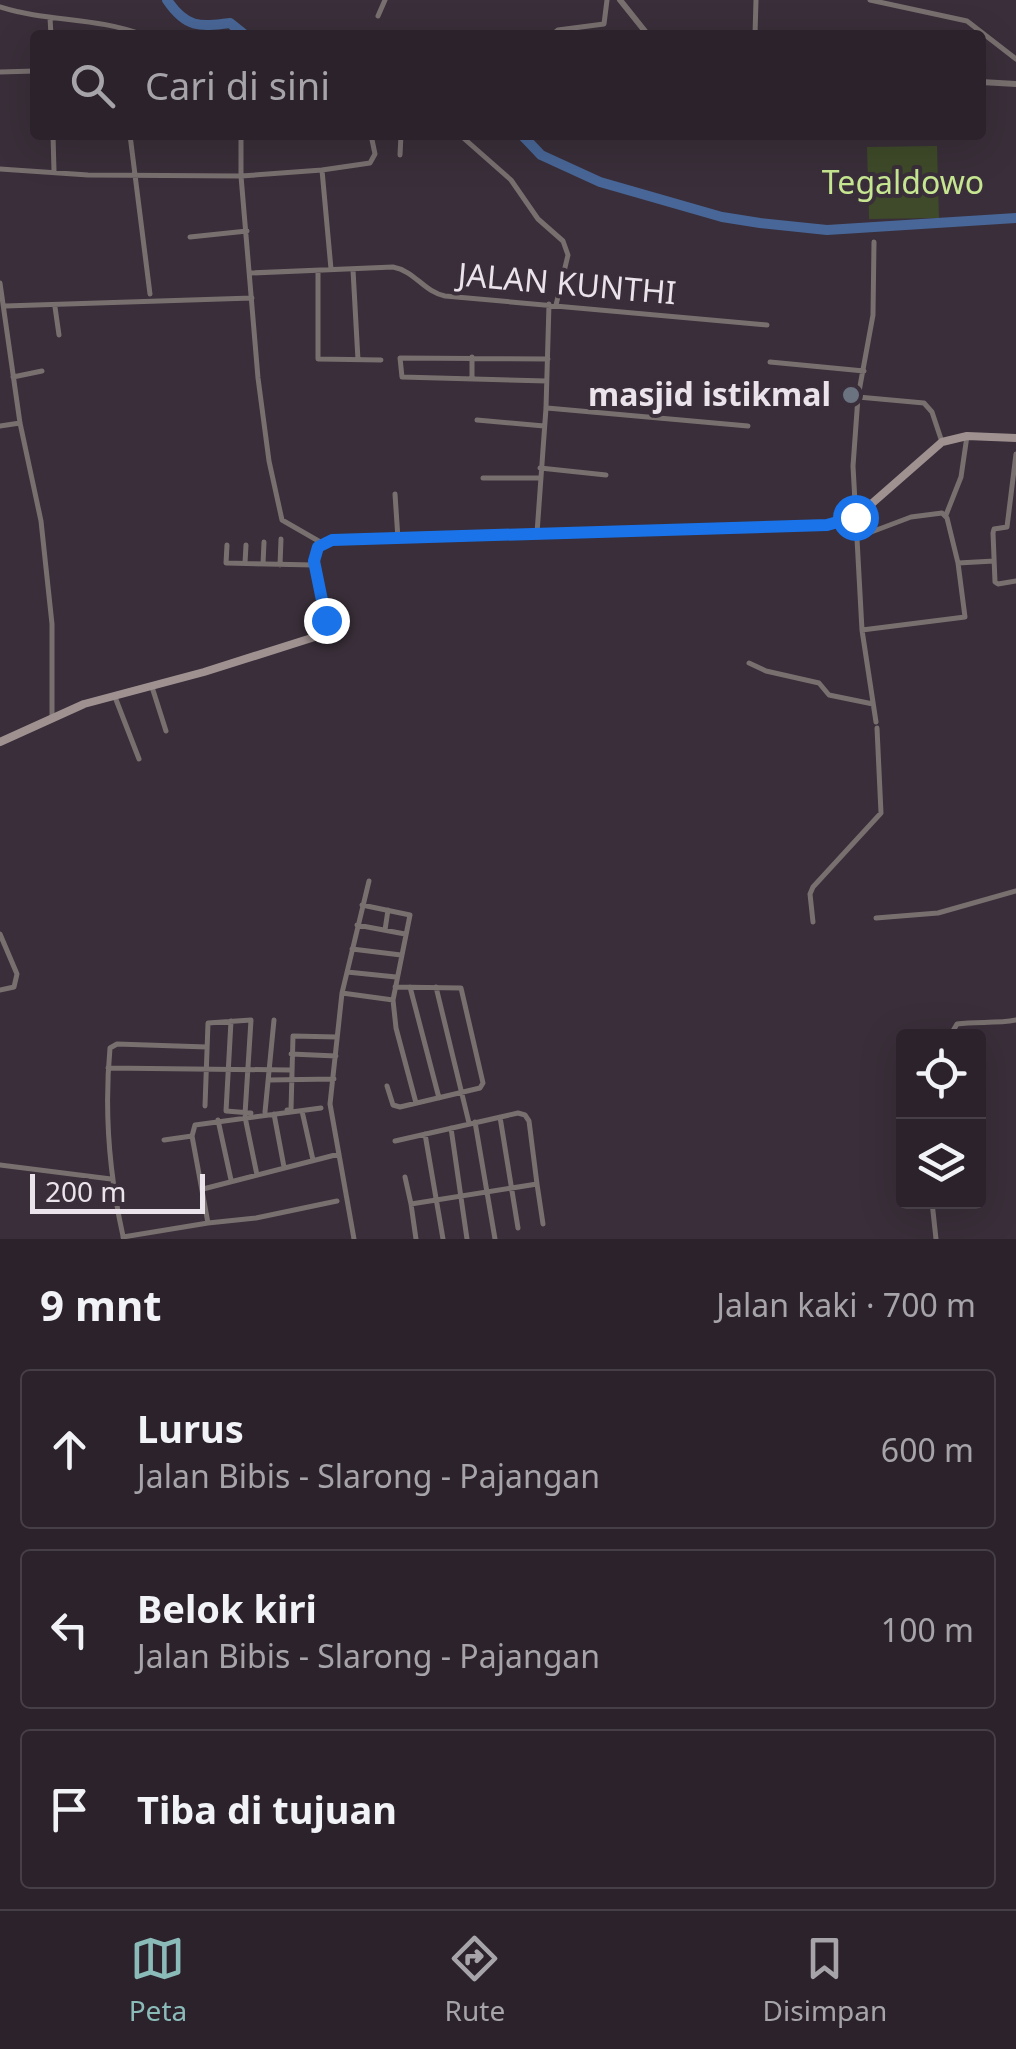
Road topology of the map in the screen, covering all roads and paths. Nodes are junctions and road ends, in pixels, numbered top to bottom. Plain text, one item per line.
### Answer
1 (385, 0) edge
2 (607, 0) edge
3 (620, 0) edge
4 (756, 0) edge
5 (870, 0) edge
6 (918, 0) edge
7 (0, 8) edge
8 (914, 10) junction
9 (378, 16) dead end
10 (50, 18) junction
11 (93, 22) junction
12 (51, 30) edge
13 (92, 30) edge
14 (124, 30) edge
15 (558, 30) edge
16 (644, 30) edge
17 (754, 30) edge
18 (978, 30) edge
19 (986, 36) edge
20 (1016, 59) edge
21 (30, 71) edge
22 (0, 72) edge
23 (986, 82) edge
24 (1016, 84) edge
25 (53, 140) edge
26 (130, 140) edge
27 (241, 140) edge
28 (372, 140) edge
29 (401, 140) edge
30 (466, 140) edge
31 (400, 155) dead end
32 (0, 169) edge
33 (322, 170) junction
34 (54, 172) junction
35 (133, 175) junction
36 (241, 176) junction
37 (247, 231) junction
38 (190, 237) dead end
39 (874, 242) dead end
40 (318, 270) junction
41 (331, 270) junction
42 (353, 270) junction
43 (251, 273) junction
44 (0, 284) edge
45 (150, 294) dead end
46 (252, 298) junction
47 (552, 304) junction
48 (5, 306) junction
49 (55, 306) junction
50 (767, 326) dead end
51 (59, 335) dead end
52 (0, 350) edge
53 (10, 350) junction
54 (472, 357) junction
55 (548, 359) junction
56 (358, 360) junction
57 (382, 360) dead end
58 (770, 362) dead end
59 (42, 371) dead end
60 (864, 371) junction
61 (13, 377) junction
62 (472, 379) junction
63 (547, 381) junction
64 (858, 397) junction
65 (546, 408) junction
66 (477, 420) dead end
67 (20, 422) junction
68 (0, 426) edge
69 (544, 426) junction
70 (748, 426) dead end
71 (967, 436) junction
72 (1016, 438) edge
73 (942, 442) junction
74 (1016, 454) edge
75 (540, 468) junction
76 (606, 475) dead end
77 (482, 478) dead end
78 (540, 478) junction
79 (395, 494) dead end
80 (946, 514) junction
81 (855, 517) junction
82 (1016, 526) edge
83 (1008, 528) junction
84 (537, 536) junction
85 (858, 537) junction
86 (281, 539) dead end
87 (398, 539) junction
88 (264, 542) dead end
89 (322, 543) junction
90 (227, 545) dead end
91 (246, 545) dead end
92 (994, 560) junction
93 (245, 563) junction
94 (958, 563) junction
95 (263, 564) junction
96 (280, 565) junction
97 (314, 565) junction
98 (1016, 581) edge
99 (862, 630) junction
100 (749, 663) dead end
101 (152, 687) junction
102 (115, 696) junction
103 (873, 704) junction
104 (52, 716) junction
105 (166, 731) dead end
106 (0, 742) edge
107 (140, 759) dead end
108 (368, 881) dead end
109 (1016, 891) edge
110 (362, 905) junction
111 (388, 910) junction
112 (876, 918) dead end
113 (813, 922) dead end
114 (357, 925) junction
115 (385, 930) junction
116 (0, 934) edge
117 (405, 934) junction
118 (352, 949) junction
119 (400, 955) junction
120 (348, 972) junction
121 (396, 977) junction
122 (395, 987) junction
123 (410, 987) junction
124 (436, 987) junction
125 (0, 990) edge
126 (342, 993) junction
127 (394, 1000) junction
128 (232, 1020) junction
129 (274, 1020) dead end
130 (1016, 1020) edge
131 (954, 1029) edge
132 (337, 1038) junction
133 (207, 1047) junction
134 (291, 1054) junction
135 (336, 1056) junction
136 (108, 1068) junction
137 (206, 1069) junction
138 (229, 1069) junction
139 (247, 1070) junction
140 (269, 1070) junction
141 (290, 1070) junction
142 (290, 1079) junction
143 (268, 1080) junction
144 (334, 1080) junction
145 (387, 1086) dead end
146 (462, 1092) junction
147 (439, 1098) junction
148 (416, 1103) junction
149 (205, 1106) dead end
150 (321, 1108) dead end
151 (265, 1112) junction
152 (302, 1112) junction
153 (274, 1114) junction
154 (245, 1115) junction
155 (500, 1117) junction
156 (218, 1120) junction
157 (472, 1123) junction
158 (451, 1127) junction
159 (425, 1134) junction
160 (192, 1136) junction
161 (164, 1140) dead end
162 (395, 1141) dead end
163 (339, 1154) junction
164 (313, 1160) junction
165 (0, 1165) edge
166 (284, 1168) junction
167 (257, 1175) junction
168 (404, 1177) dead end
169 (111, 1178) junction
170 (231, 1181) junction
171 (537, 1184) junction
172 (510, 1188) junction
173 (203, 1189) junction
174 (487, 1192) junction
175 (462, 1196) junction
176 (437, 1199) junction
177 (337, 1201) dead end
178 (410, 1204) junction
179 (933, 1209) edge
180 (208, 1223) junction
181 (543, 1224) dead end
182 (518, 1228) dead end
183 (124, 1238) edge
184 (354, 1239) edge
185 (416, 1239) edge
186 (443, 1239) edge
187 (467, 1239) edge
188 (495, 1239) edge
189 (936, 1239) edge

1 - 9 street
2 - 15 street
3 - 16 street
4 - 17 street
5 - 8 street
6 - 8 street
7 - 10 street
8 - 18 street
10 - 11 street
10 - 12 street
11 - 13 street
11 - 14 street
19 - 20 street
21 - 22 street
23 - 24 street
25 - 34 street
26 - 35 street
27 - 36 street
28 - 33 street
29 - 31 street
30 - 47 street
32 - 34 street
33 - 36 street
33 - 41 street
34 - 35 street
35 - 36 street
35 - 45 street
36 - 37 street
37 - 38 street
37 - 43 street
39 - 60 street
40 - 41 street, JALAN KUNTHI
40 - 43 street, JALAN KUNTHI
40 - 56 street
41 - 42 street, JALAN KUNTHI
42 - 47 street, JALAN KUNTHI
42 - 56 street
43 - 46 street
44 - 48 street
46 - 49 street
46 - 89 street
47 - 50 street, JALAN KUNTHI
47 - 55 street
48 - 49 street
48 - 53 street
49 - 51 street
52 - 53 street
53 - 61 street
54 - 55 street
54 - 62 street
54 - 62 street
55 - 63 street
56 - 57 street
58 - 60 street
59 - 61 street
60 - 64 street
61 - 67 street
62 - 63 street
63 - 65 street
64 - 73 street
64 - 81 street
65 - 69 street
65 - 70 street
66 - 69 street
67 - 68 street
67 - 104 street
69 - 75 street
71 - 72 main road
71 - 73 main road
71 - 80 street
73 - 81 main road
74 - 83 street
75 - 76 street
75 - 78 street
77 - 78 street
78 - 84 street
79 - 87 street
80 - 85 street
80 - 94 street
81 - 84 main road
81 - 85 street
82 - 83 street
83 - 92 street
84 - 87 main road
85 - 99 street
86 - 96 street
87 - 89 main road
88 - 95 street
89 - 97 main road
90 - 93 street
91 - 93 street
92 - 94 street
92 - 98 street
93 - 95 street
94 - 99 street
95 - 96 street
96 - 97 street
97 - 101 main road
99 - 103 street
100 - 103 street
101 - 102 main road
101 - 105 street
102 - 104 main road
102 - 107 street
103 - 113 street
104 - 106 main road
108 - 110 street
109 - 112 street
110 - 111 street
110 - 114 street
111 - 115 street
111 - 117 street
114 - 115 street
114 - 118 street
115 - 117 street
116 - 125 street
117 - 119 street
118 - 119 street
118 - 120 street
119 - 121 street
120 - 121 street
120 - 126 street
121 - 122 street
122 - 123 street
122 - 127 street
123 - 124 street
123 - 147 street
124 - 146 street
124 - 146 street
126 - 127 street
126 - 132 street
127 - 148 street
128 - 133 street
128 - 138 street
128 - 139 street
129 - 140 street
130 - 131 street
132 - 134 street
132 - 135 street
133 - 136 street
133 - 137 street
134 - 135 street
134 - 141 street
135 - 144 street
136 - 137 street
136 - 169 street
137 - 138 street
137 - 149 street
138 - 139 street
138 - 154 street
139 - 140 street
139 - 154 street
140 - 141 street
140 - 143 street
141 - 142 street
142 - 143 street
142 - 144 street
142 - 151 street
143 - 151 street
144 - 163 street
145 - 148 street
146 - 147 street
146 - 157 street
147 - 148 street
150 - 152 street
151 - 154 street
152 - 153 street
152 - 164 street
153 - 154 street
153 - 166 street
154 - 156 street
154 - 167 street
155 - 157 street
155 - 171 street
155 - 172 street
156 - 160 street
156 - 170 street
157 - 158 street
157 - 174 street
158 - 159 street
158 - 175 street
159 - 162 street
159 - 176 street
160 - 161 street
160 - 173 street
163 - 164 street
163 - 184 street
164 - 166 street
165 - 169 street
166 - 167 street
167 - 170 street
168 - 178 street
169 - 183 street
170 - 173 street
171 - 172 street
171 - 181 street
172 - 174 street
172 - 182 street
173 - 180 street
174 - 175 street
174 - 188 street
175 - 176 street
175 - 187 street
176 - 178 street
176 - 186 street
177 - 180 street
178 - 185 street
179 - 189 street
180 - 183 street

